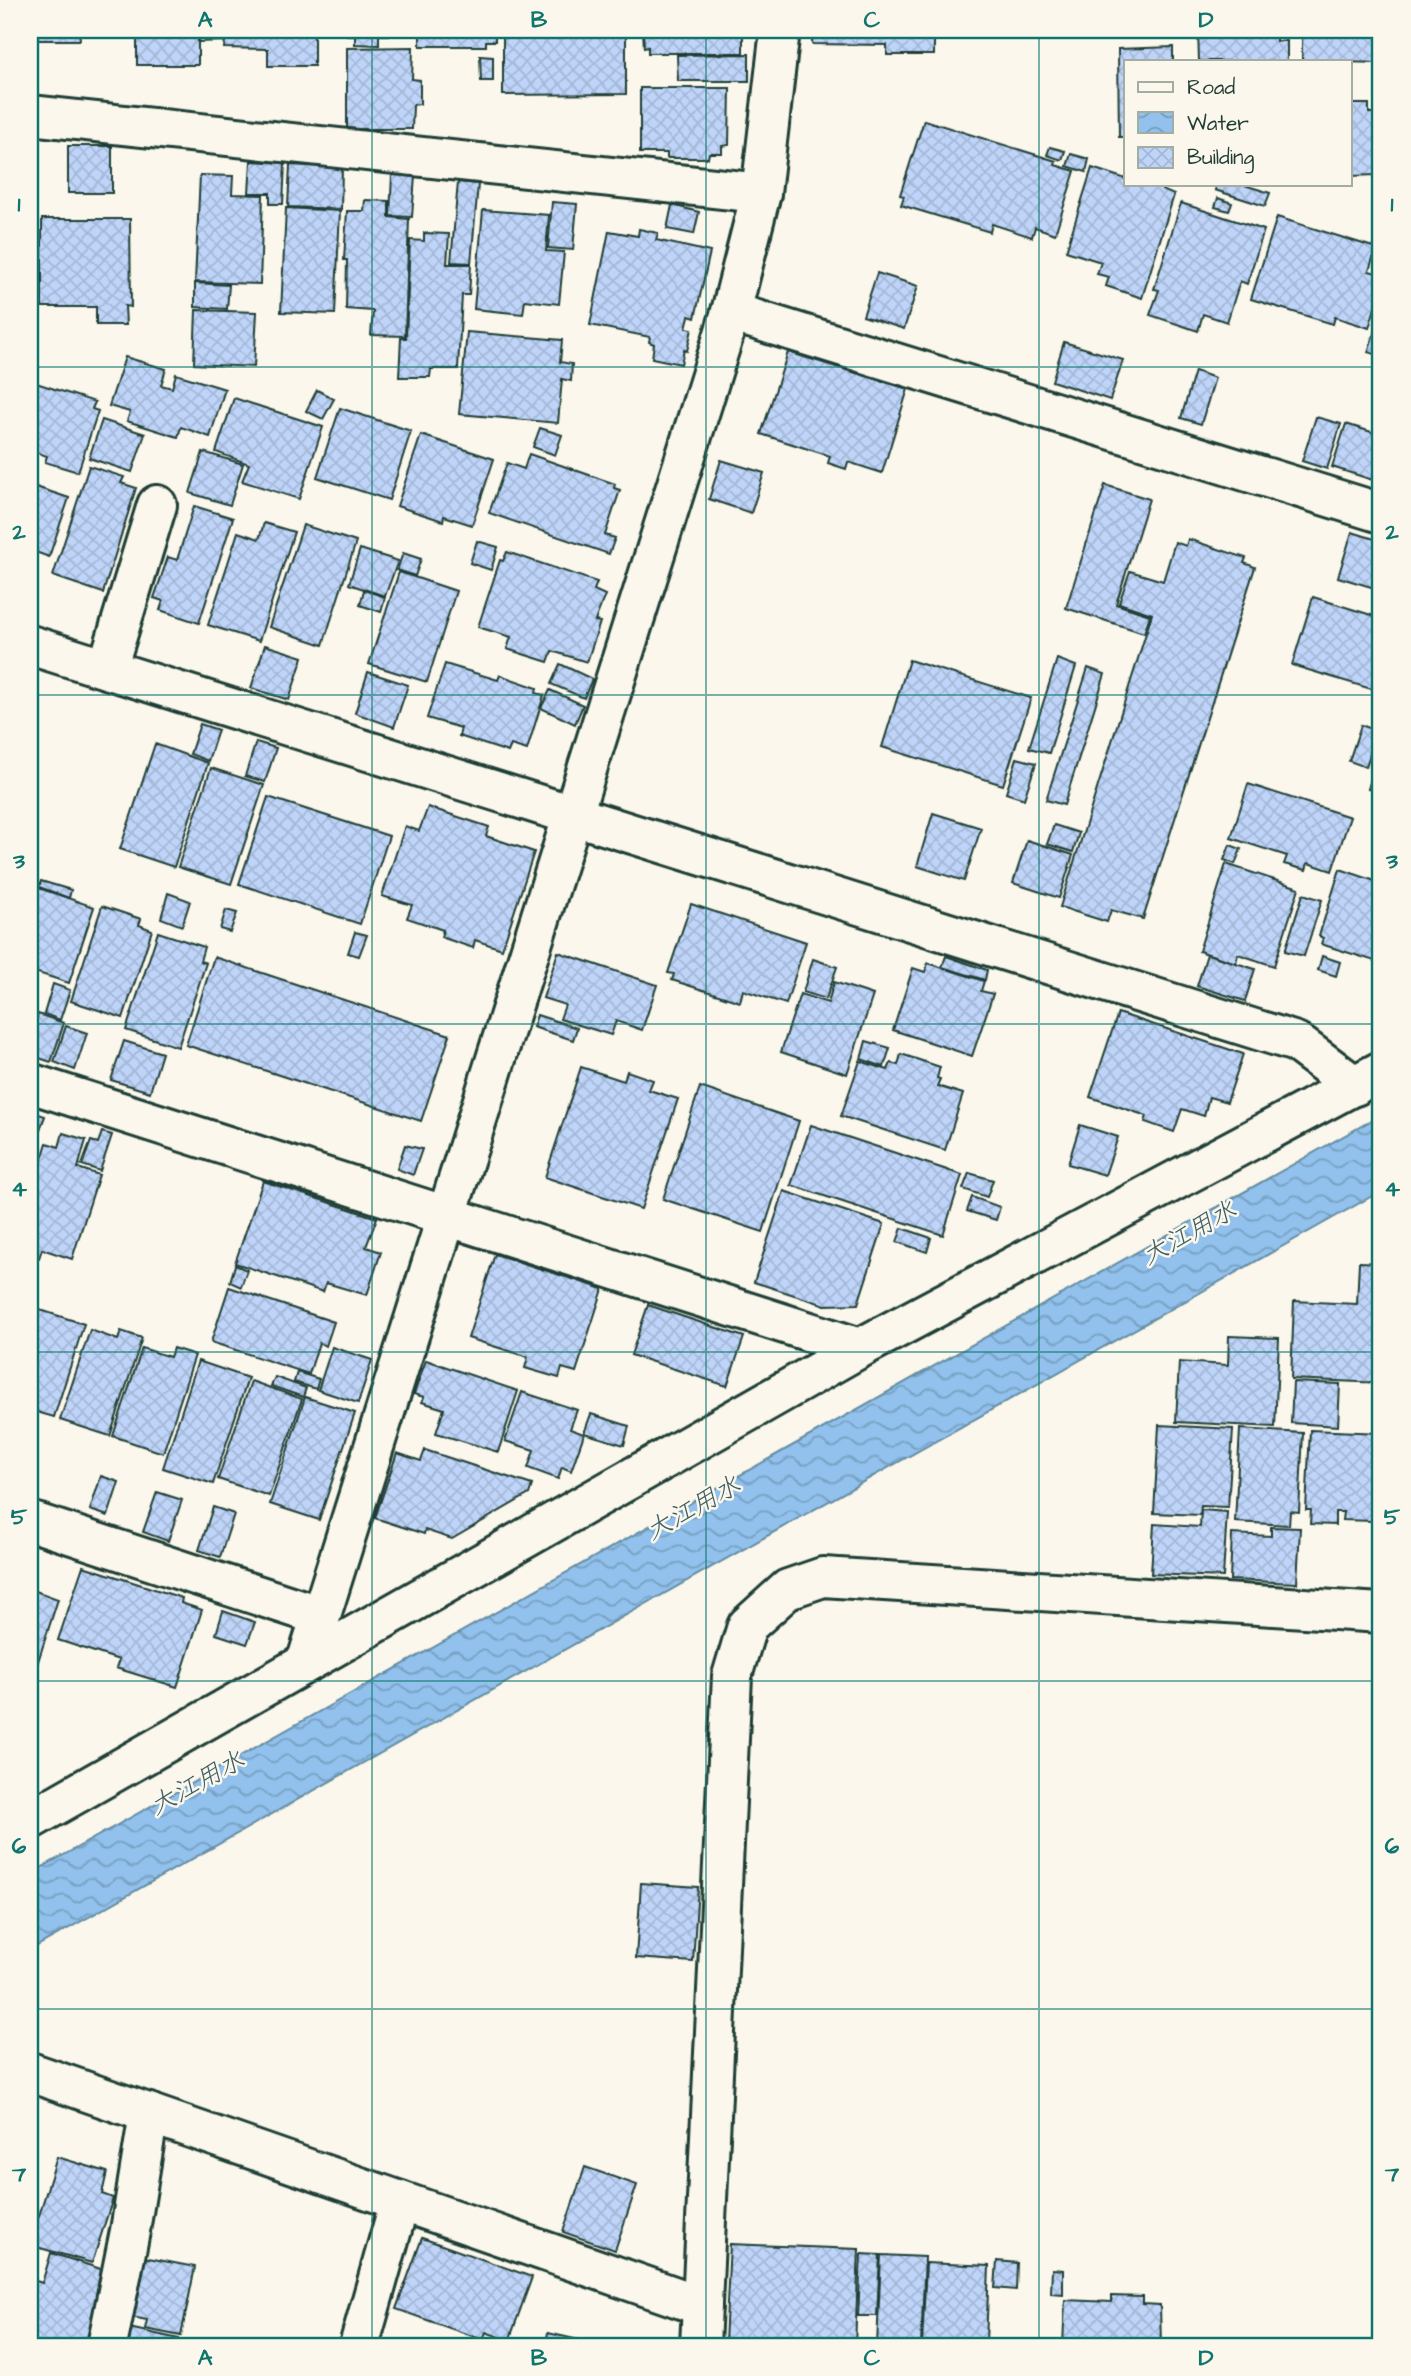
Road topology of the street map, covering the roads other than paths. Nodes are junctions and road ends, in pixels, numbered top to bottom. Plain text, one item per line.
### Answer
1 (780, 30) edge
2 (30, 115) edge
3 (761, 192) junction
4 (731, 312) junction
5 (157, 505) dead end
6 (1381, 513) edge
7 (30, 645) edge
8 (107, 669) junction
9 (572, 816) junction
10 (1368, 1079) edge
11 (30, 1083) edge
12 (447, 1216) junction
13 (860, 1348) junction
14 (30, 1521) edge
15 (1381, 1613) edge
16 (321, 1616) junction
17 (306, 1663) junction
18 (30, 1819) edge
19 (30, 2072) edge
20 (149, 2113) junction
21 (400, 2201) junction
22 (702, 2306) junction
23 (107, 2346) edge
24 (359, 2346) edge
25 (700, 2346) edge

1 - 3 street
2 - 3 street
3 - 4 street
4 - 6 street
4 - 9 street
5 - 8 street
7 - 8 street
8 - 9 street
9 - 10 street
9 - 12 street
10 - 13 street
11 - 12 street
12 - 13 street
12 - 16 street
13 - 17 street
14 - 16 street
15 - 22 street
16 - 17 street
17 - 18 street
19 - 20 street
20 - 21 street
20 - 23 street
21 - 22 street
21 - 24 street
22 - 25 street

